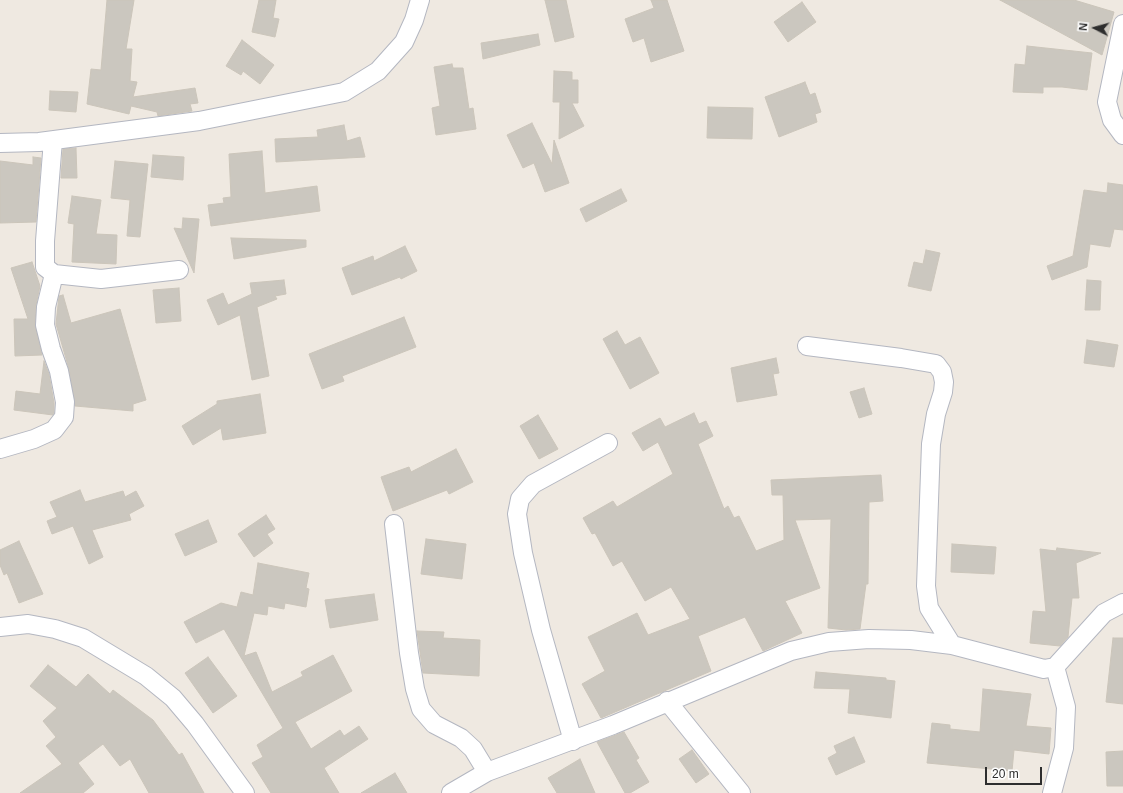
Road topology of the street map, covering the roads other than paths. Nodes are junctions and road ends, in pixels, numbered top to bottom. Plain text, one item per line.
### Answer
1 (420, 0) edge
2 (1123, 24) edge
3 (1123, 135) edge
4 (53, 140) junction
5 (0, 143) edge
6 (179, 270) dead end
7 (54, 274) junction
8 (807, 346) dead end
9 (608, 443) dead end
10 (0, 449) edge
11 (394, 524) dead end
12 (1123, 604) edge
13 (0, 627) edge
14 (952, 645) junction
15 (1055, 667) junction
16 (667, 701) junction
17 (573, 741) junction
18 (487, 772) junction
19 (245, 793) edge
20 (451, 793) edge
21 (742, 793) edge
22 (1052, 793) edge

1 - 4 street
2 - 3 street
4 - 5 street
4 - 7 street
6 - 7 street
7 - 10 street
8 - 14 street
9 - 17 street
11 - 18 street
12 - 15 street
13 - 19 street
14 - 15 street
14 - 16 street
15 - 22 street
16 - 17 street
16 - 21 street
17 - 18 street
18 - 20 street

